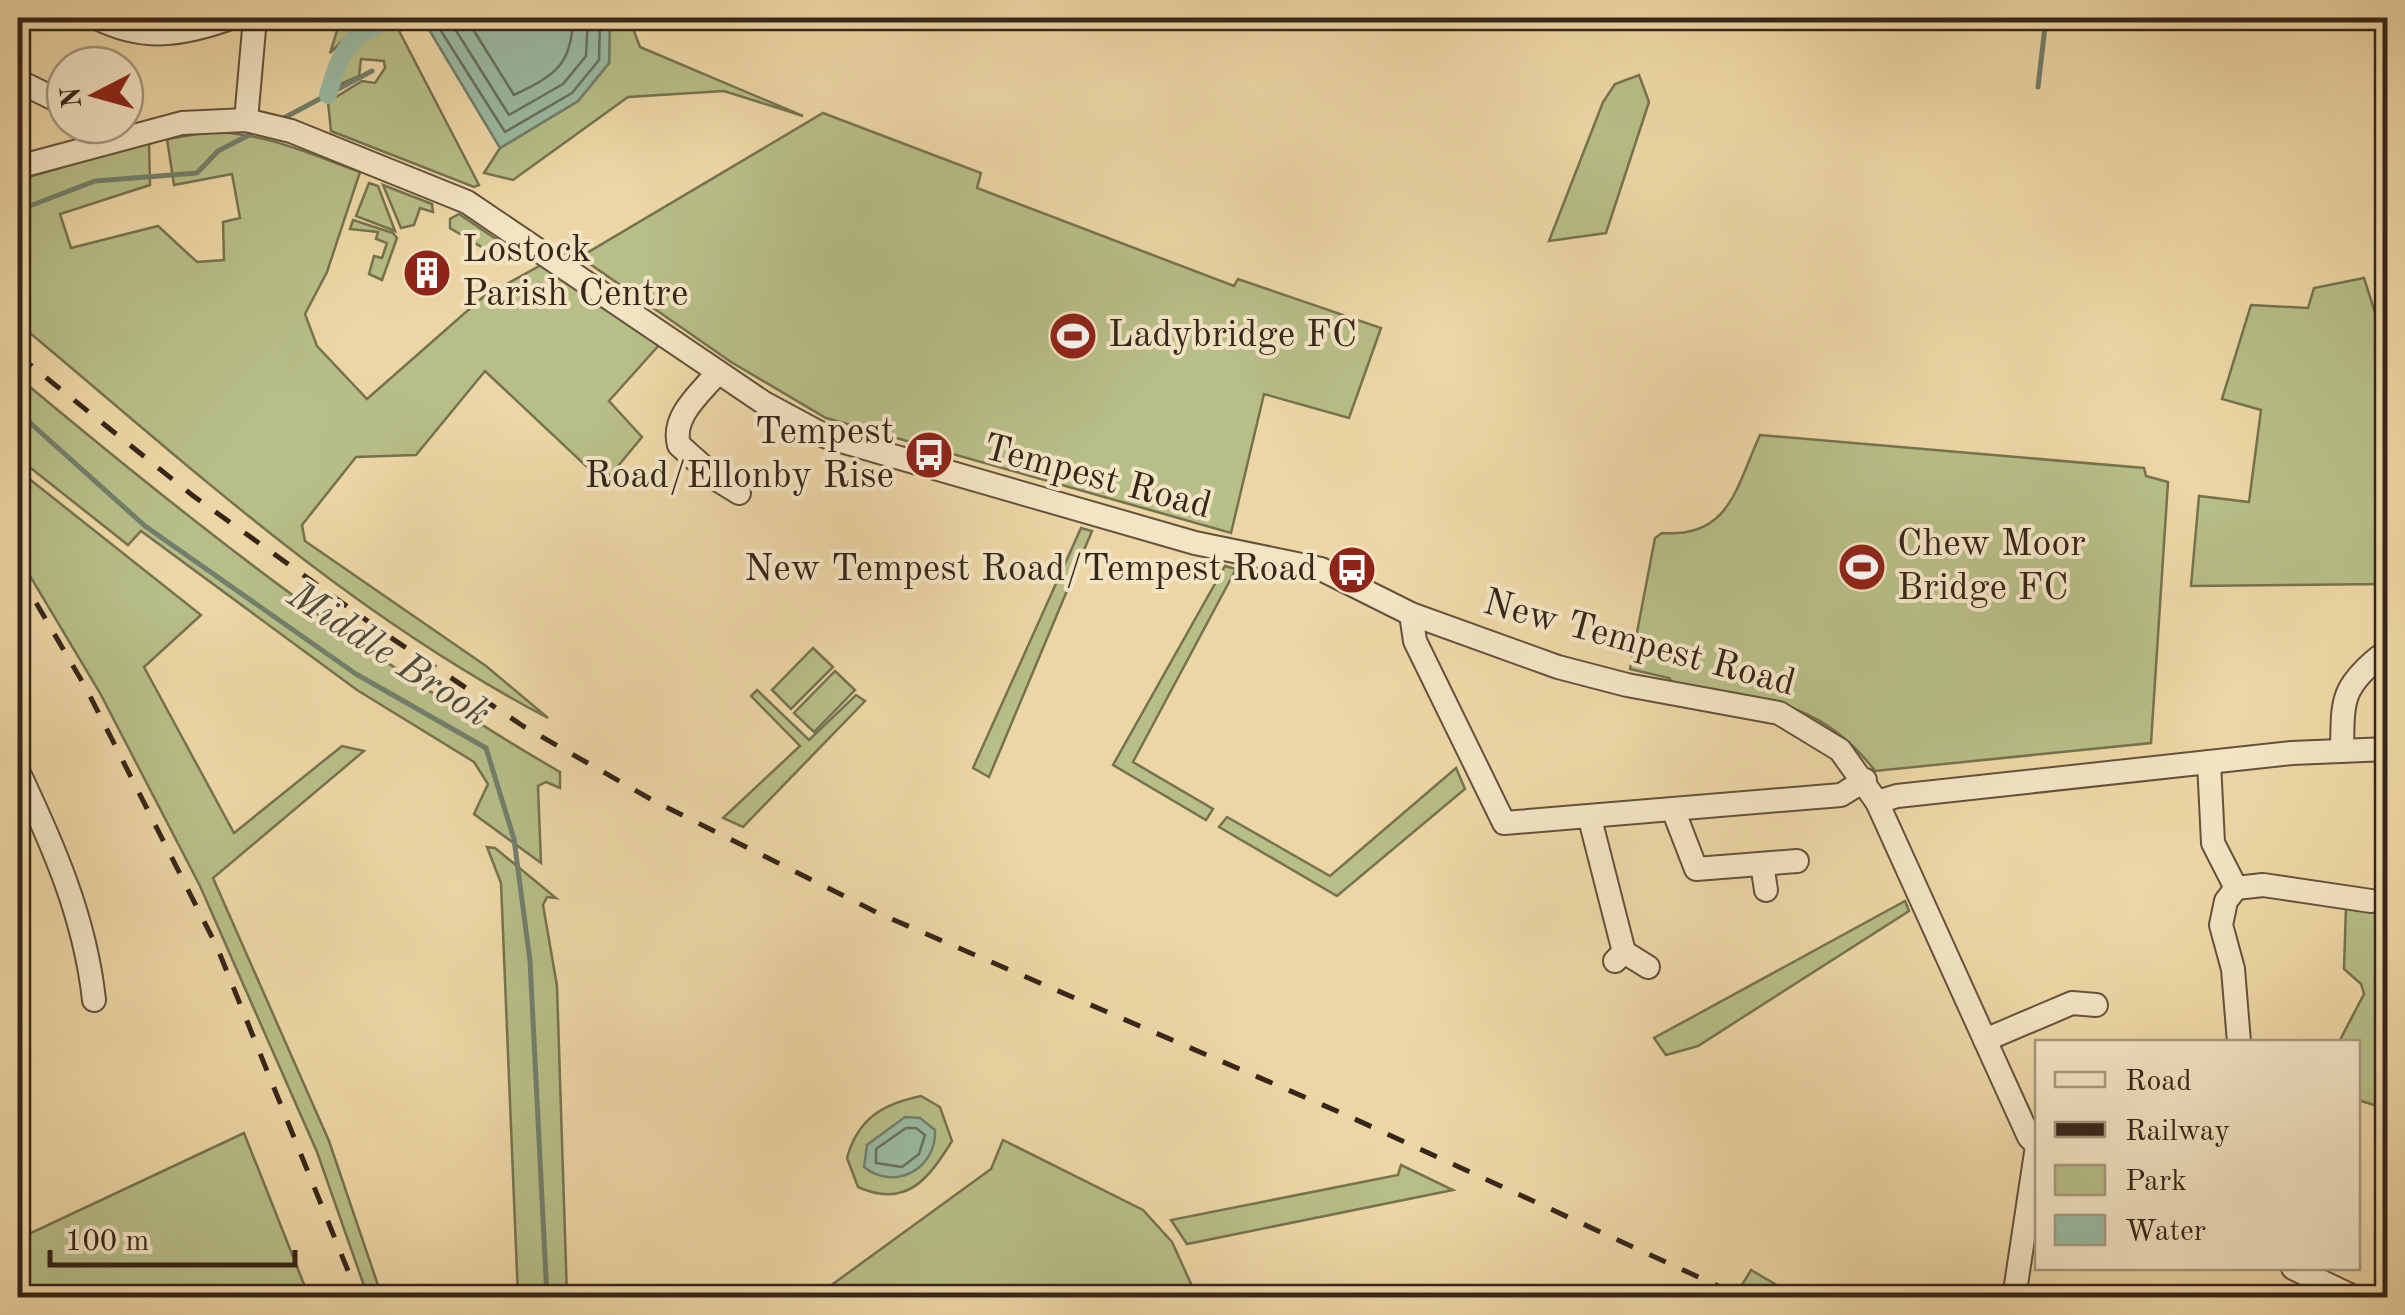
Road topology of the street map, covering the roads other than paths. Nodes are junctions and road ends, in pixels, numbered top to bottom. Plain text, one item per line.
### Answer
1 (97, 18) edge
2 (231, 18) edge
3 (256, 18) edge
4 (18, 81) edge
5 (45, 94) edge
6 (246, 120) junction
7 (145, 128) edge
8 (69, 145) edge
9 (18, 167) edge
10 (718, 372) junction
11 (739, 493) dead end
12 (1410, 614) junction
13 (2380, 657) dead end
14 (2388, 749) edge
15 (2342, 751) junction
16 (2209, 762) junction
17 (18, 771) edge
18 (1864, 780) junction
19 (1877, 802) junction
20 (1674, 812) junction
21 (1590, 819) junction
22 (1796, 860) dead end
23 (1762, 864) junction
24 (2236, 888) junction
25 (1766, 890) dead end
26 (2370, 901) dead end
27 (1648, 967) dead end
28 (94, 1000) dead end
29 (2096, 1005) dead end
30 (1985, 1040) junction
31 (2239, 1040) edge
32 (2035, 1142) edge
33 (2035, 1159) edge
34 (2323, 1274) edge
35 (2014, 1298) edge
36 (2356, 1298) edge

1 - 2 street
3 - 6 street
4 - 5 street
6 - 7 street
6 - 10 street, Tempest Road
8 - 9 street
10 - 11 street
10 - 12 street, Tempest Road
12 - 18 street, New Tempest Road
12 - 21 street
13 - 15 street
14 - 15 street
15 - 16 street
16 - 19 street
16 - 24 street
17 - 28 street
18 - 19 street, New Tempest Road
18 - 20 street
19 - 30 street, New Tempest Road
20 - 21 street
20 - 23 street
21 - 27 street
22 - 23 street
23 - 25 street
24 - 26 street
24 - 31 street
29 - 30 street
30 - 32 street, New Tempest Road
33 - 35 street
34 - 36 street

